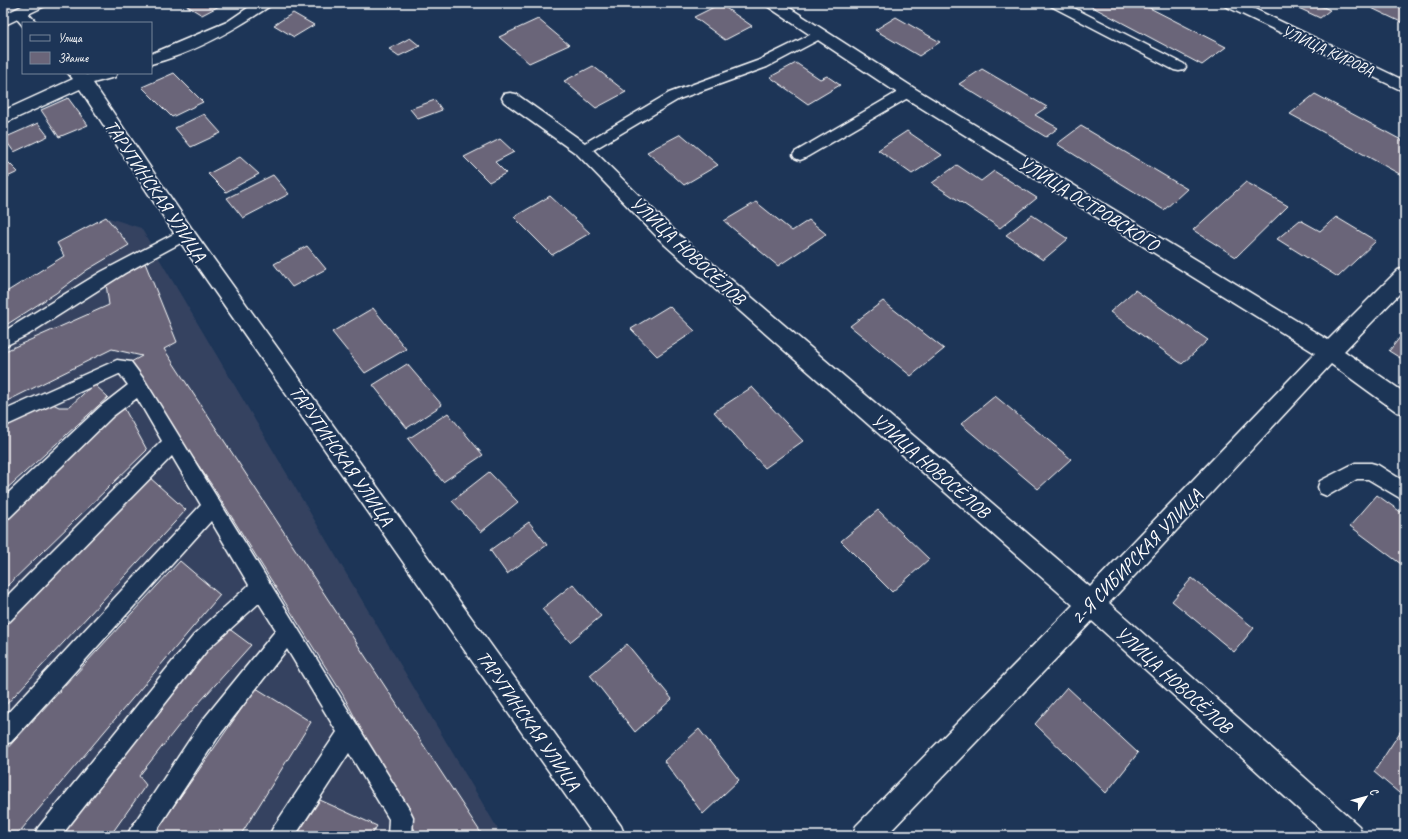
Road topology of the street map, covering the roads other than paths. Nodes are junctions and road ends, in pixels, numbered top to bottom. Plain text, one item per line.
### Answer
1 (40, 3) edge
2 (265, 3) edge
3 (772, 3) edge
4 (1055, 3) edge
5 (1230, 3) edge
6 (24, 18) edge
7 (3, 21) edge
8 (820, 34) junction
9 (152, 59) edge
10 (1178, 67) dead end
11 (102, 74) edge
12 (79, 77) edge
13 (1405, 86) edge
14 (908, 92) junction
15 (510, 98) dead end
16 (3, 118) edge
17 (583, 150) junction
18 (800, 155) dead end
19 (185, 234) junction
20 (1405, 275) edge
21 (3, 340) edge
22 (1330, 352) junction
23 (139, 386) junction
24 (1405, 405) edge
25 (3, 419) edge
26 (173, 442) junction
27 (1326, 487) dead end
28 (1405, 492) edge
29 (212, 506) junction
30 (3, 511) edge
31 (262, 587) junction
32 (1091, 604) junction
33 (3, 614) edge
34 (288, 631) junction
35 (350, 732) junction
36 (3, 734) edge
37 (46, 836) edge
38 (139, 836) edge
39 (281, 836) edge
40 (400, 836) edge
41 (611, 836) edge
42 (866, 836) edge
43 (1349, 836) edge

1 - 6 street
2 - 9 street
3 - 8 street, УЛИЦА ОСТРОВСКОГО
4 - 10 lane
5 - 13 street, УЛИЦА КИРОВА
6 - 7 street
8 - 14 street, УЛИЦА ОСТРОВСКОГО
8 - 17 lane
11 - 12 street
12 - 16 street
12 - 19 street, ТАРУТИНСКАЯ УЛИЦА
14 - 18 lane
14 - 22 street, УЛИЦА ОСТРОВСКОГО
15 - 17 street, УЛИЦА НОВОСЁЛОВ
17 - 32 street, УЛИЦА НОВОСЁЛОВ
19 - 21 lane
19 - 41 street, ТАРУТИНСКАЯ УЛИЦА
20 - 22 street, 2-Я СИБИРСКАЯ УЛИЦА
22 - 24 street, УЛИЦА ОСТРОВСКОГО
22 - 32 street, 2-Я СИБИРСКАЯ УЛИЦА
23 - 25 lane
23 - 26 lane
23 - 30 lane
26 - 29 lane
26 - 33 lane
27 - 28 lane
29 - 31 lane
29 - 36 lane
31 - 34 lane
31 - 37 lane
32 - 42 street, 2-Я СИБИРСКАЯ УЛИЦА
32 - 43 street, УЛИЦА НОВОСЁЛОВ
34 - 35 lane
34 - 38 lane
35 - 39 lane
35 - 40 lane

